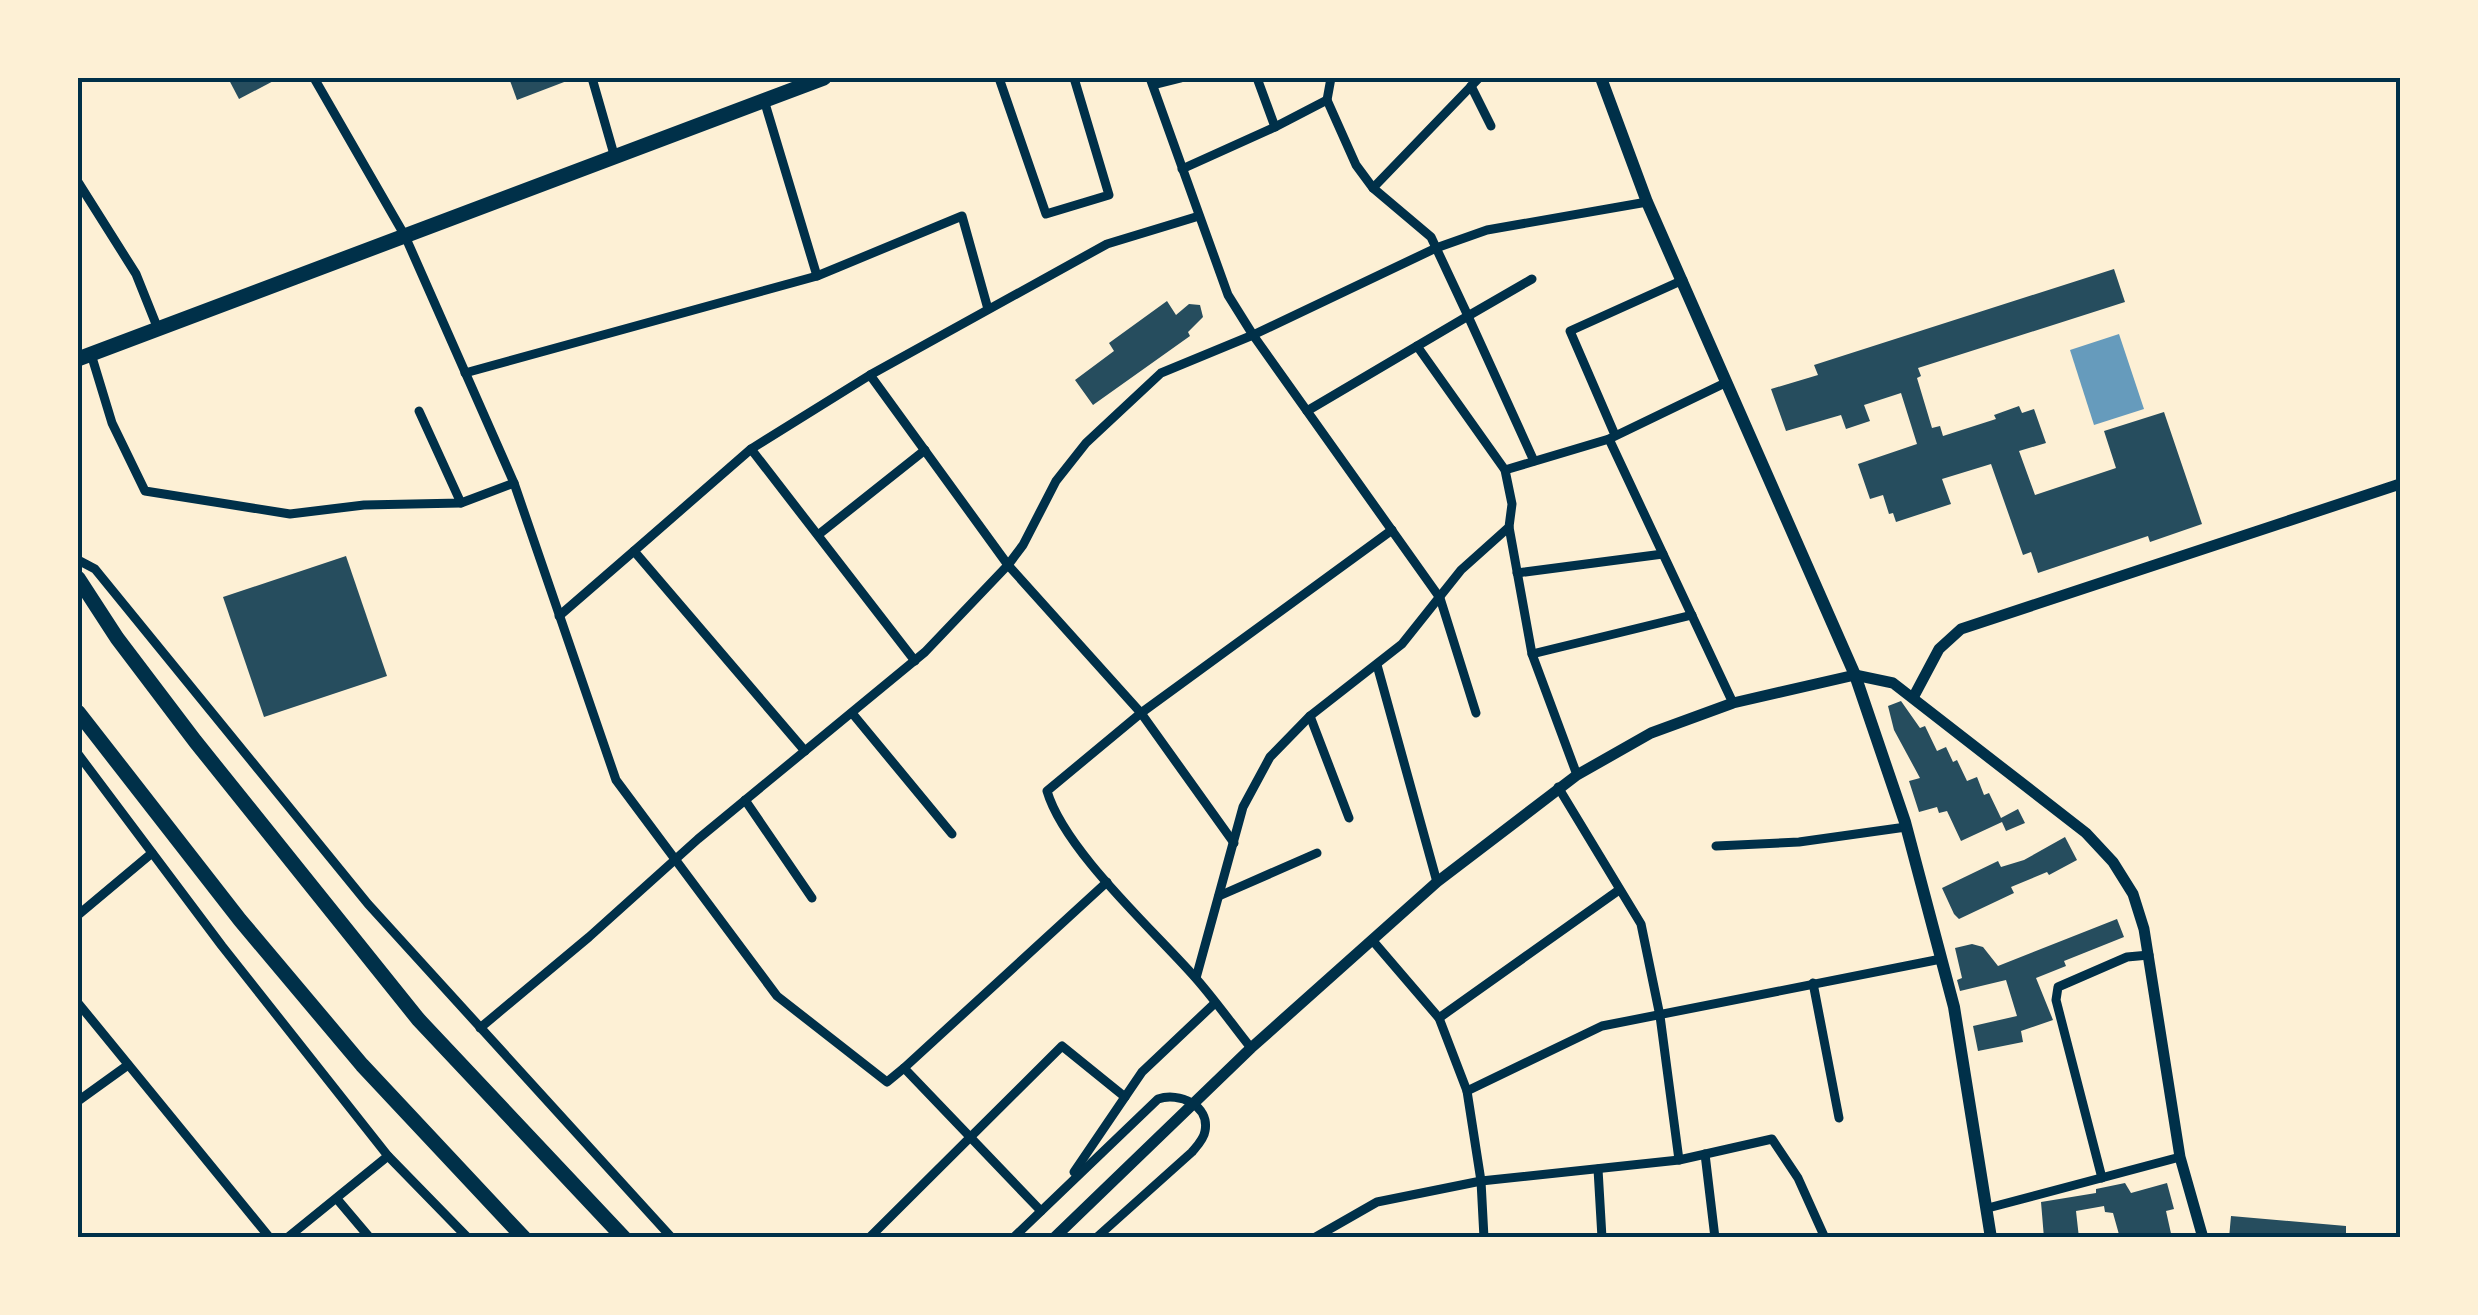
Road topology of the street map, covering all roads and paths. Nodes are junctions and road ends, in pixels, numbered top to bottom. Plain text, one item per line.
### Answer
1 (314, 78) edge
2 (592, 78) edge
3 (824, 78) edge
4 (1000, 78) edge
5 (1074, 78) edge
6 (1180, 78) edge
7 (1256, 78) edge
8 (1331, 78) edge
9 (1479, 78) edge
10 (1601, 78) edge
11 (1152, 81) edge
12 (1471, 86) junction
13 (764, 100) junction
14 (1327, 100) junction
15 (1492, 126) dead end
16 (1275, 127) junction
17 (615, 158) junction
18 (1182, 168) junction
19 (78, 182) edge
20 (1372, 188) junction
21 (1647, 202) junction
22 (1200, 216) junction
23 (405, 236) junction
24 (1436, 248) junction
25 (817, 276) junction
26 (1532, 278) dead end
27 (1684, 280) junction
28 (988, 309) junction
29 (1468, 316) junction
30 (158, 329) junction
31 (1253, 335) junction
32 (1416, 346) junction
33 (84, 357) edge
34 (465, 373) junction
35 (870, 375) junction
36 (1725, 383) junction
37 (419, 411) dead end
38 (1307, 411) junction
39 (1612, 437) junction
40 (751, 449) junction
41 (924, 450) junction
42 (1534, 461) junction
43 (1505, 470) junction
44 (514, 482) junction
45 (2400, 484) edge
46 (461, 503) junction
47 (1509, 527) junction
48 (1392, 530) junction
49 (818, 535) junction
50 (634, 551) junction
51 (1663, 554) junction
52 (78, 560) edge
53 (1008, 565) junction
54 (1517, 573) junction
55 (78, 578) edge
56 (1440, 598) junction
57 (1692, 615) junction
58 (559, 616) junction
59 (1532, 654) junction
60 (915, 660) junction
61 (1378, 665) junction
62 (1855, 676) junction
63 (1914, 696) junction
64 (1733, 703) junction
65 (78, 712) edge
66 (852, 712) junction
67 (1140, 713) junction
68 (1476, 713) dead end
69 (1310, 716) junction
70 (805, 751) junction
71 (78, 754) edge
72 (1578, 774) junction
73 (1558, 787) junction
74 (746, 800) junction
75 (1348, 818) dead end
76 (1906, 827) junction
77 (952, 834) dead end
78 (1234, 843) junction
79 (1716, 846) dead end
80 (1316, 853) dead end
81 (152, 854) junction
82 (675, 860) junction
83 (1106, 882) junction
84 (1437, 882) junction
85 (1619, 890) junction
86 (1218, 896) junction
87 (812, 898) dead end
88 (78, 915) edge
89 (1373, 941) junction
90 (2149, 954) junction
91 (1941, 959) junction
92 (1196, 978) junction
93 (1814, 983) junction
94 (78, 1003) edge
95 (1215, 1003) junction
96 (1660, 1016) junction
97 (1439, 1018) junction
98 (480, 1028) junction
99 (1250, 1048) junction
100 (128, 1065) junction
101 (904, 1068) junction
102 (1467, 1092) junction
103 (1125, 1097) junction
104 (78, 1101) edge
105 (1194, 1104) junction
106 (1839, 1118) dead end
107 (969, 1136) junction
108 (1706, 1154) junction
109 (388, 1156) junction
110 (2180, 1157) junction
111 (1679, 1160) junction
112 (1598, 1168) junction
113 (2102, 1178) junction
114 (1481, 1181) junction
115 (1061, 1191) junction
116 (337, 1199) junction
117 (1988, 1208) junction
118 (1040, 1211) junction
119 (1824, 1237) edge
120 (270, 1238) edge
121 (288, 1238) edge
122 (370, 1238) edge
123 (468, 1238) edge
124 (524, 1238) edge
125 (624, 1238) edge
126 (672, 1238) edge
127 (869, 1238) edge
128 (1013, 1238) edge
129 (1054, 1238) edge
130 (1096, 1238) edge
131 (1314, 1238) edge
132 (1484, 1238) edge
133 (1602, 1238) edge
134 (1714, 1238) edge
135 (1991, 1238) edge
136 (2203, 1238) edge

1 - 23 street
2 - 17 street
3 - 13 main road
4 - 5 street
6 - 11 street
7 - 16 street
8 - 14 street
9 - 12 street
10 - 21 main road
11 - 18 street
12 - 15 street
12 - 20 street
13 - 17 main road
13 - 25 street
14 - 16 street
14 - 20 street
16 - 18 street
17 - 23 main road
18 - 22 street
19 - 30 street
20 - 24 street
21 - 24 street
21 - 27 main road
22 - 28 street
22 - 31 street
23 - 30 main road
23 - 34 street
24 - 29 street
24 - 31 street
25 - 28 street
25 - 34 street
26 - 29 street
27 - 36 main road
27 - 39 street
28 - 35 street
29 - 32 street
29 - 42 street
30 - 33 main road
31 - 38 street
31 - 53 street
32 - 38 street
32 - 43 street
33 - 46 street
34 - 44 street
35 - 40 street
35 - 41 street
36 - 39 street
36 - 62 main road
37 - 46 street
38 - 48 street
39 - 42 street
39 - 51 street
40 - 49 street
40 - 50 street
41 - 49 street
41 - 53 street
42 - 43 street
43 - 47 street
44 - 46 street
44 - 58 street
45 - 63 street
47 - 54 street
47 - 56 street
48 - 56 street
48 - 67 street
49 - 60 street
50 - 58 street
50 - 70 street
51 - 54 street
51 - 57 street
52 - 98 street
53 - 60 street
53 - 67 street
54 - 59 street
55 - 125 main road
56 - 61 street
56 - 68 street
57 - 59 street
57 - 64 street
58 - 82 street
59 - 72 street
60 - 66 street
61 - 69 street
61 - 84 street
62 - 63 street
62 - 64 street
62 - 76 main road
63 - 90 street
64 - 72 street
65 - 124 main road
66 - 70 street
66 - 77 street
67 - 78 street
67 - 83 street
69 - 75 street
69 - 78 street
70 - 74 street
71 - 81 street
72 - 73 street
73 - 84 street
73 - 85 street
74 - 82 street
74 - 87 street
76 - 79 street
76 - 91 main road
78 - 86 street
80 - 86 street
81 - 88 street
81 - 109 street
82 - 98 street
82 - 101 street
83 - 92 street
83 - 101 street
84 - 89 street
85 - 96 street
85 - 97 street
86 - 92 street
89 - 97 street
89 - 99 street
90 - 110 street
90 - 113 street
91 - 93 street
91 - 117 main road
92 - 95 street
93 - 96 street
93 - 106 street
94 - 100 street
95 - 99 street
95 - 103 street
96 - 102 street
96 - 111 street
97 - 102 street
98 - 126 street
99 - 105 street
100 - 104 street
100 - 120 street
101 - 107 street
102 - 114 street
103 - 107 street
103 - 115 street
105 - 115 street
105 - 129 street
105 - 130 street
107 - 118 street
107 - 127 street
108 - 111 street
108 - 119 street
108 - 134 street
109 - 116 street
109 - 123 street
110 - 113 street
110 - 136 street
111 - 112 street
112 - 114 street
112 - 133 street
113 - 117 street
114 - 131 street
114 - 132 street
115 - 118 street
116 - 121 street
116 - 122 street
117 - 135 main road
118 - 128 street

